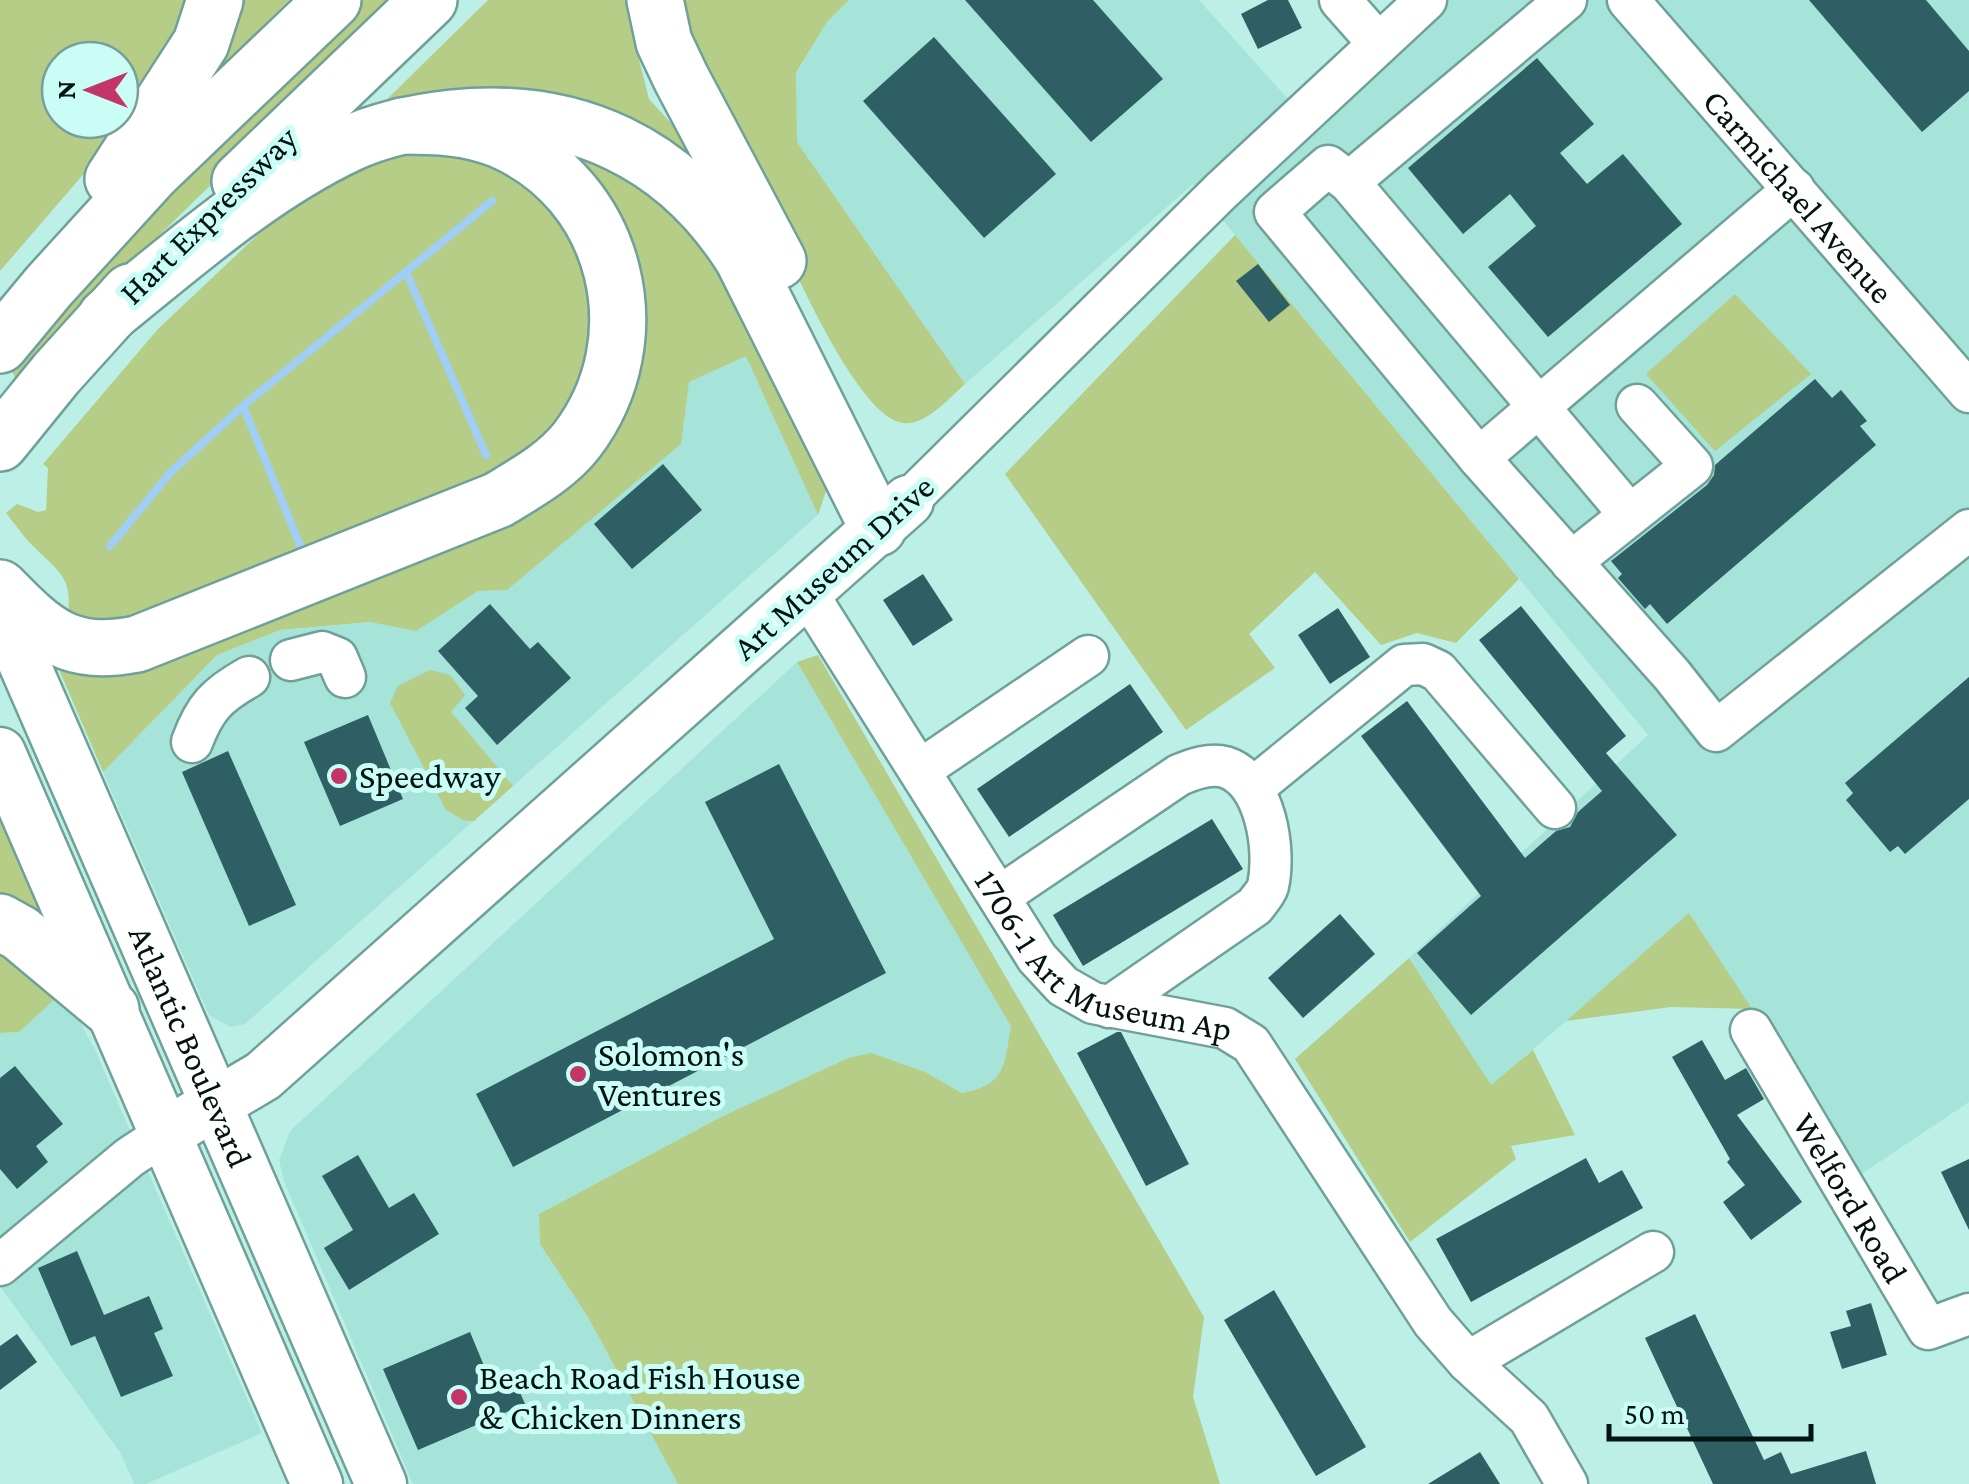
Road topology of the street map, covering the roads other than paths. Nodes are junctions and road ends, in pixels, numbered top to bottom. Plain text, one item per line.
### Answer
1 (215, 0) edge
2 (332, 0) edge
3 (429, 0) edge
4 (655, 0) edge
5 (1340, 0) edge
6 (1426, 0) edge
7 (1566, 0) edge
8 (1628, 0) edge
9 (1378, 43) junction
10 (402, 126) junction
11 (1268, 146) junction
12 (1349, 182) junction
13 (1794, 189) junction
14 (1299, 191) junction
15 (106, 317) junction
16 (0, 345) edge
17 (1969, 392) edge
18 (1636, 405) dead end
19 (1539, 407) junction
20 (10, 430) edge
21 (1479, 458) junction
22 (893, 514) junction
23 (1629, 514) junction
24 (1969, 530) edge
25 (1572, 562) junction
26 (0, 588) edge
27 (808, 592) junction
28 (0, 608) edge
29 (1088, 656) dead end
30 (291, 660) dead end
31 (249, 677) dead end
32 (345, 678) dead end
33 (192, 742) dead end
34 (0, 754) edge
35 (920, 770) junction
36 (1253, 788) junction
37 (1555, 808) dead end
38 (1000, 896) junction
39 (0, 922) edge
40 (1110, 1006) junction
41 (112, 1009) junction
42 (1751, 1030) dead end
43 (215, 1106) junction
44 (166, 1134) junction
45 (1653, 1252) dead end
46 (0, 1265) edge
47 (1969, 1314) edge
48 (1468, 1362) junction
49 (317, 1484) edge
50 (380, 1484) edge
51 (1567, 1484) edge

1 - 16 highway
2 - 16 highway, Hart Expressway
3 - 15 highway, Hart Expressway
4 - 22 highway
5 - 9 street
6 - 9 street, Art Museum Drive
7 - 12 street
8 - 13 street, Carmichael Avenue
9 - 11 street, Art Museum Drive
10 - 15 highway
10 - 22 highway
10 - 26 highway
11 - 14 street
11 - 22 street, Art Museum Drive
12 - 14 street
12 - 19 street
13 - 17 street, Carmichael Avenue
13 - 19 street
14 - 21 street
15 - 20 highway, Hart Expressway
18 - 23 street
19 - 21 street
19 - 23 street
21 - 25 street
22 - 27 main road, Art Museum Drive
23 - 25 street
24 - 25 street
27 - 35 street, 1706-1 Art Museum Ap
27 - 43 main road, Art Museum Drive
28 - 43 main road, Atlantic Boulevard
29 - 35 street
30 - 32 street
31 - 33 street
34 - 41 main road, Atlantic Boulevard
35 - 38 street, 1706-1 Art Museum Ap
36 - 37 street
36 - 38 street
36 - 40 street
38 - 40 street, 1706-1 Art Museum Ap
39 - 41 highway
40 - 48 street, 1706-1 Art Museum Ap
41 - 44 main road, Atlantic Boulevard
42 - 47 street, Welford Road
43 - 44 main road, Art Museum Drive
43 - 50 main road, Atlantic Boulevard
44 - 46 street
44 - 49 main road, Atlantic Boulevard
45 - 48 street
48 - 51 street, 1706-1 Art Museum Ap

